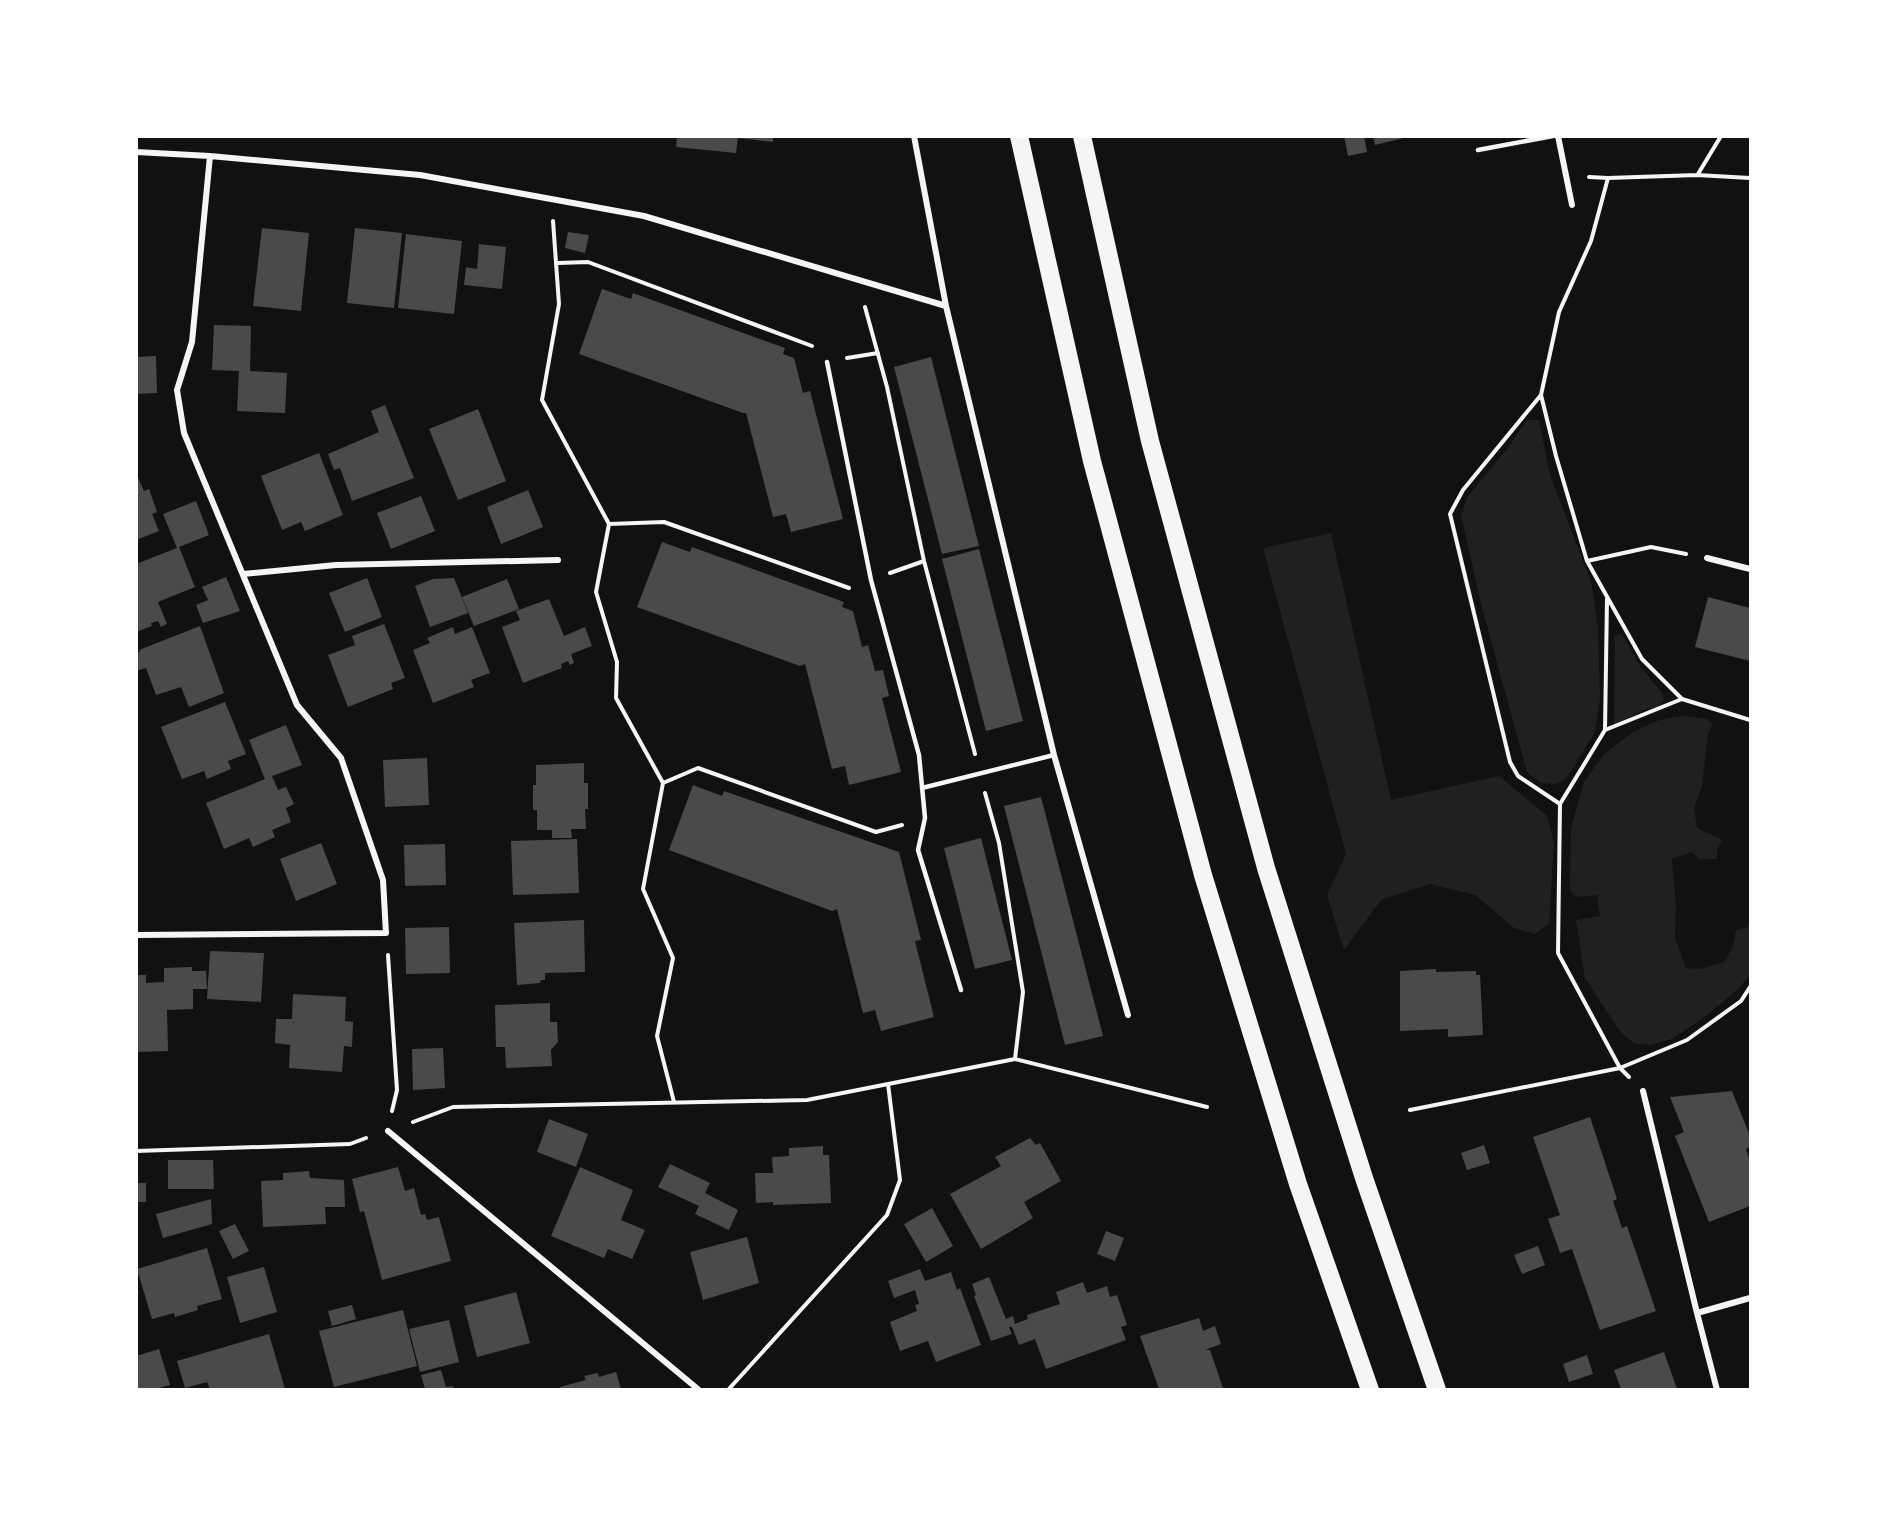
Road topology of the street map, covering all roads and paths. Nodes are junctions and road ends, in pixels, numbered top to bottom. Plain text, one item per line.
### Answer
1 (914, 136) edge
2 (1019, 136) edge
3 (1082, 136) edge
4 (1556, 136) edge
5 (1720, 136) edge
6 (1478, 150) dead end
7 (136, 152) edge
8 (210, 156) junction
9 (1566, 175) junction
10 (1697, 175) junction
11 (1750, 177) edge
12 (1608, 178) junction
13 (558, 200) junction
14 (1572, 205) dead end
15 (558, 263) junction
16 (857, 280) junction
17 (946, 306) junction
18 (878, 353) junction
19 (827, 362) junction
20 (1541, 395) junction
21 (609, 524) junction
22 (1707, 558) joint
23 (558, 560) dead end
24 (924, 561) junction
25 (1587, 561) junction
26 (1750, 569) edge
27 (243, 574) junction
28 (871, 580) junction
29 (1607, 596) junction
30 (1682, 699) junction
31 (1750, 720) edge
32 (1605, 730) junction
33 (1054, 755) junction
34 (980, 774) junction
35 (663, 783) junction
36 (922, 788) junction
37 (1560, 804) junction
38 (925, 818) junction
39 (386, 933) junction
40 (136, 935) edge
41 (1750, 987) edge
42 (961, 990) dead end
43 (1128, 1015) dead end
44 (1016, 1059) junction
45 (1620, 1068) junction
46 (888, 1084) junction
47 (1643, 1091) joint
48 (674, 1102) junction
49 (1207, 1107) dead end
50 (1410, 1110) dead end
51 (388, 1131) junction
52 (136, 1151) edge
53 (1750, 1298) edge
54 (1696, 1313) junction
55 (699, 1389) edge
56 (728, 1389) edge
57 (1370, 1389) edge
58 (1437, 1389) edge
59 (1717, 1389) edge

1 - 17 street
2 - 57 highway
3 - 58 highway
4 - 6 lane
4 - 9 street
5 - 10 path
7 - 8 street
8 - 13 street
8 - 27 street
9 - 12 path
9 - 14 street
10 - 11 path
10 - 12 path
12 - 20 path
13 - 15 path
13 - 16 street
15 - 19 path
15 - 21 path
16 - 17 street
16 - 18 path
17 - 33 street
18 - 19 path
18 - 24 path
19 - 28 lane
20 - 25 path
20 - 37 path
21 - 28 path
21 - 35 path
22 - 25 path
22 - 26 street
23 - 27 street
24 - 28 path
24 - 34 path
25 - 29 path
27 - 39 street
28 - 36 lane
29 - 30 path
29 - 32 path
30 - 31 path
30 - 32 path
32 - 37 path
33 - 34 lane
33 - 43 street
34 - 36 lane
34 - 44 path
35 - 38 path
35 - 48 path
36 - 38 lane
37 - 45 path
38 - 42 lane
39 - 40 street
39 - 51 path
41 - 45 path
44 - 46 path
44 - 49 path
45 - 47 path
45 - 50 path
46 - 48 path
46 - 56 path
47 - 54 street
48 - 51 path
51 - 52 path
51 - 55 street
53 - 54 street
54 - 59 street

